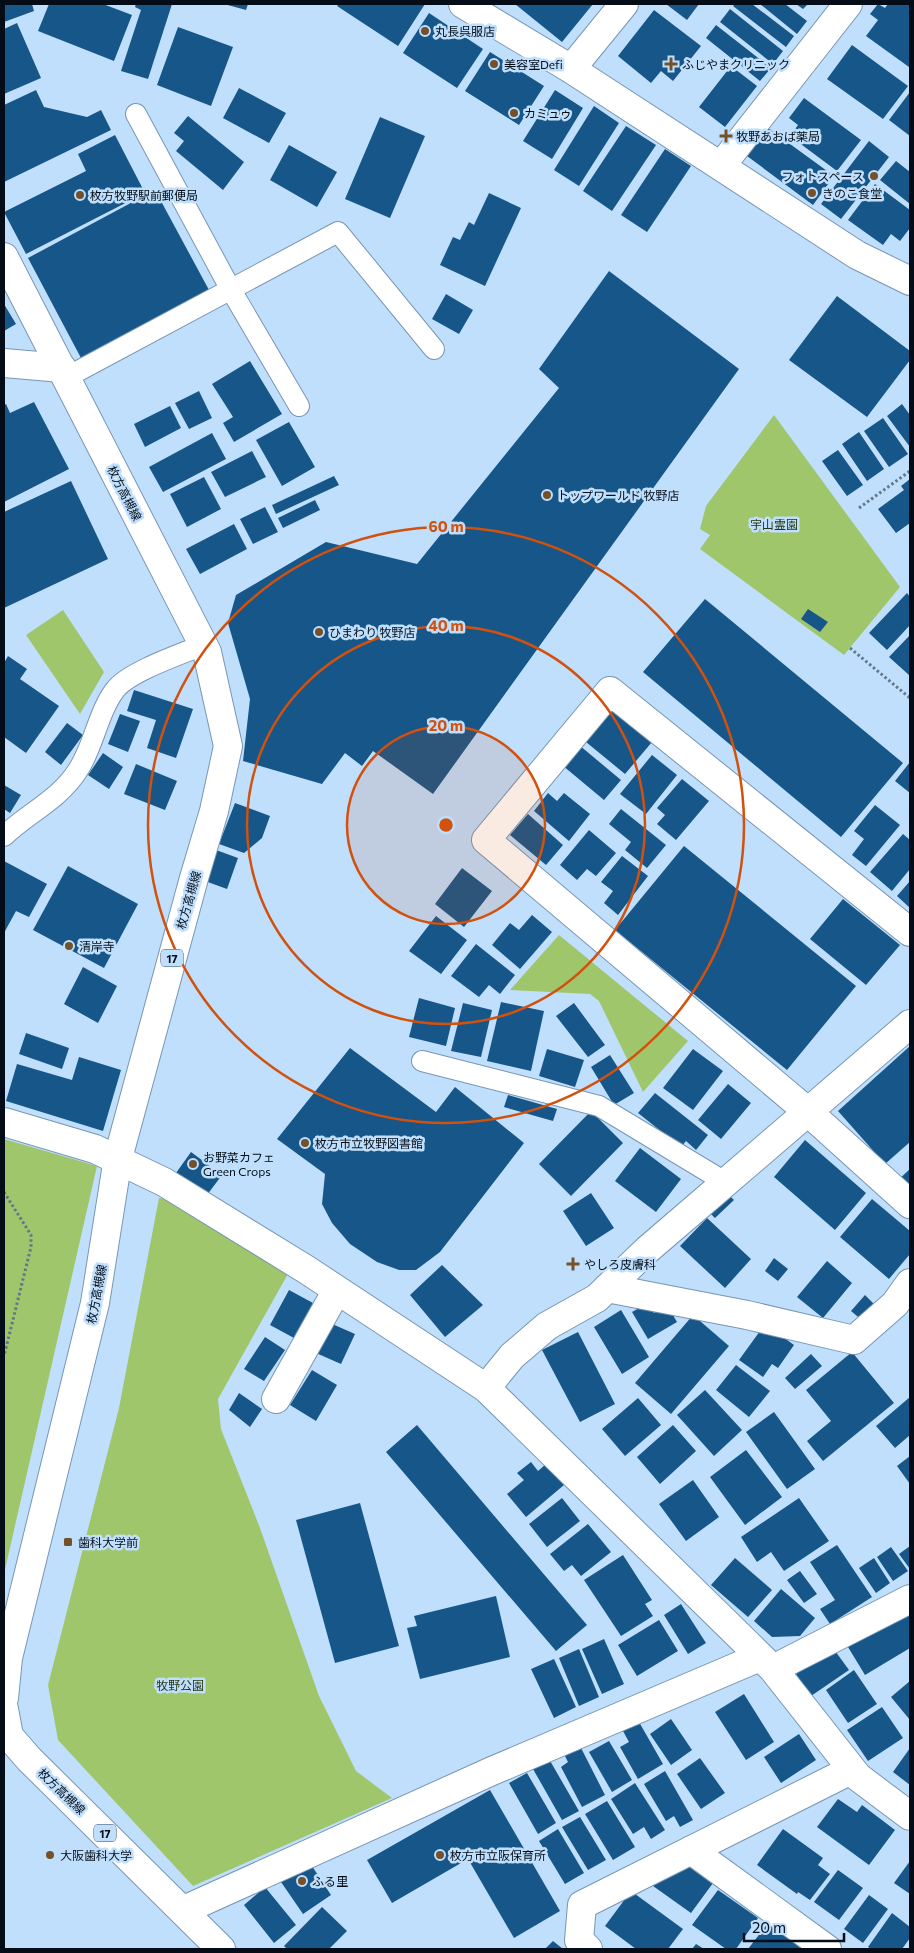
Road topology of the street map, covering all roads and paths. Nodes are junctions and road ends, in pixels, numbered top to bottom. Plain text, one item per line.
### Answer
1 (463, 4) edge
2 (624, 4) edge
3 (848, 4) edge
4 (571, 69) junction
5 (136, 114) dead end
6 (721, 166) junction
7 (4, 257) edge
8 (910, 281) edge
9 (231, 290) junction
10 (434, 349) dead end
11 (4, 363) edge
12 (64, 373) junction
13 (299, 406) dead end
14 (910, 471) edge
15 (860, 508) dead end
16 (203, 645) junction
17 (850, 648) dead end
18 (910, 698) edge
19 (4, 836) edge
20 (910, 932) edge
21 (910, 1024) edge
22 (422, 1061) dead end
23 (807, 1111) junction
24 (4, 1122) edge
25 (118, 1158) junction
26 (725, 1182) junction
27 (4, 1192) edge
28 (910, 1204) edge
29 (607, 1288) junction
30 (337, 1290) junction
31 (905, 1303) edge
32 (4, 1356) edge
33 (486, 1388) junction
34 (276, 1399) dead end
35 (910, 1599) edge
36 (766, 1663) junction
37 (4, 1698) edge
38 (4, 1709) edge
39 (852, 1770) junction
40 (910, 1816) edge
41 (691, 1850) junction
42 (184, 1910) junction
43 (221, 1949) edge
44 (588, 1949) edge
45 (827, 1949) edge

1 - 4 street
2 - 4 street
3 - 6 street
4 - 6 street
5 - 9 lane
6 - 8 street
7 - 12 street, 枚方高槻線 / 17
9 - 10 lane
9 - 12 lane
9 - 13 lane
11 - 12 street
12 - 16 street, 枚方高槻線 / 17
14 - 15 path
16 - 19 lane
16 - 25 street, 枚方高槻線 / 17
17 - 18 path
20 - 23 street
21 - 23 street
22 - 26 lane
23 - 26 street
23 - 28 street
24 - 25 street
25 - 30 street
25 - 37 street, 枚方高槻線 / 17
26 - 29 street
27 - 32 path
29 - 31 street
29 - 33 street
30 - 33 street
30 - 34 street
33 - 36 street
35 - 36 street
36 - 39 street
36 - 42 street
38 - 42 street, 枚方高槻線 / 17
39 - 40 street
39 - 41 street
41 - 44 street
41 - 45 street
42 - 43 street, 枚方高槻線 / 17

